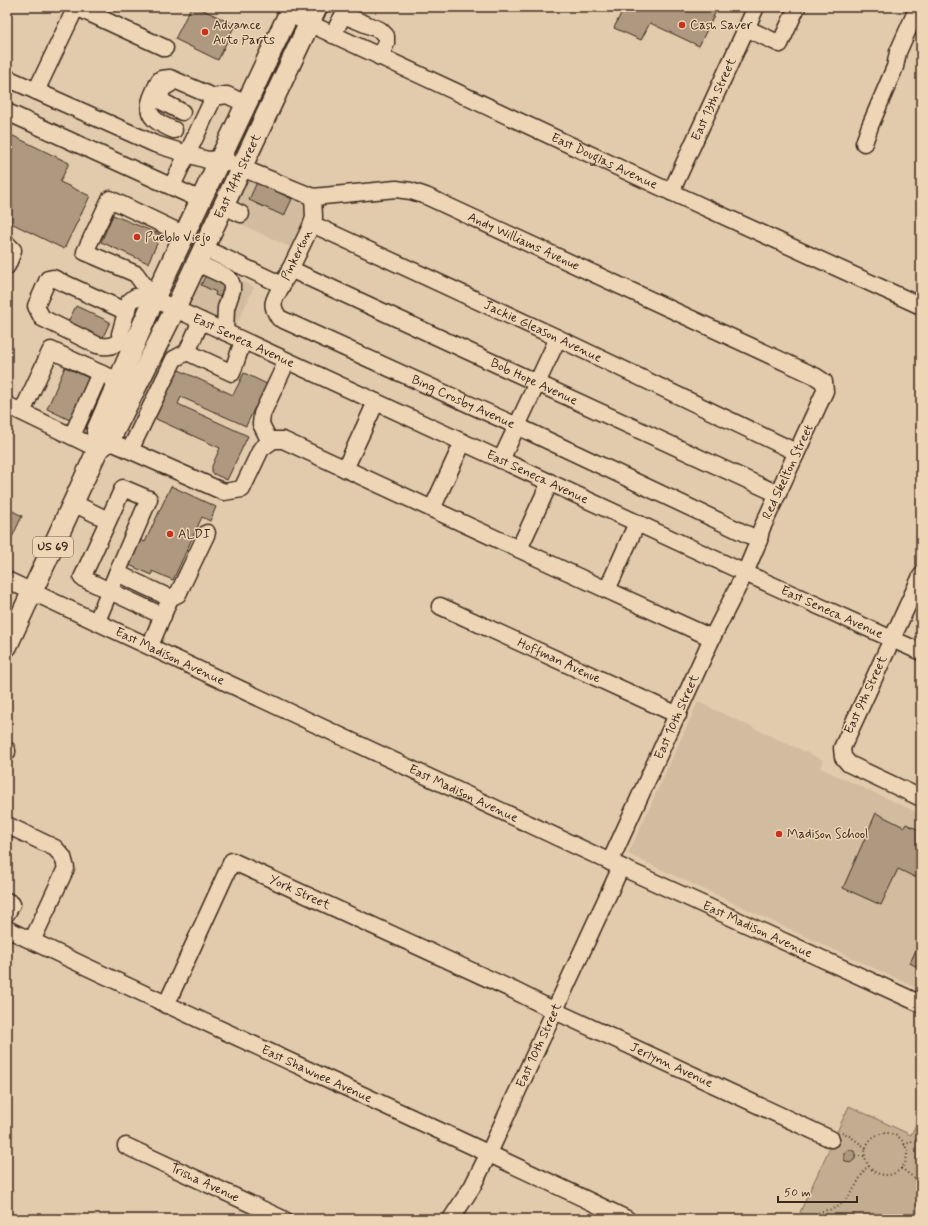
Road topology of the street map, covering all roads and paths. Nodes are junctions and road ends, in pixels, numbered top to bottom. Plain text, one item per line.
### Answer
1 (756, 7) edge
2 (797, 7) edge
3 (918, 7) edge
4 (290, 10) edge
5 (348, 11) edge
6 (313, 15) edge
7 (746, 28) junction
8 (333, 35) junction
9 (165, 48) dead end
10 (380, 56) junction
11 (7, 78) edge
12 (177, 81) junction
13 (36, 91) junction
14 (214, 97) junction
15 (246, 104) junction
16 (148, 107) junction
17 (7, 112) edge
18 (192, 117) junction
19 (184, 134) junction
20 (136, 135) junction
21 (864, 143) dead end
22 (187, 153) junction
23 (220, 159) junction
24 (242, 168) junction
25 (172, 186) junction
26 (671, 192) junction
27 (313, 197) junction
28 (201, 200) junction
29 (312, 224) junction
30 (185, 235) junction
31 (7, 244) edge
32 (200, 256) junction
33 (7, 266) edge
34 (290, 270) junction
35 (282, 285) junction
36 (154, 299) junction
37 (921, 306) edge
38 (175, 309) junction
39 (127, 312) junction
40 (200, 316) junction
41 (225, 332) junction
42 (558, 338) junction
43 (243, 340) junction
44 (128, 343) junction
45 (187, 352) junction
46 (287, 361) junction
47 (100, 373) junction
48 (815, 376) joint
49 (119, 382) junction
50 (537, 384) junction
51 (376, 402) junction
52 (7, 405) edge
53 (22, 412) junction
54 (517, 426) junction
55 (72, 436) junction
56 (270, 442) junction
57 (463, 442) junction
58 (104, 445) junction
59 (130, 450) junction
60 (796, 452) junction
61 (501, 460) junction
62 (345, 469) junction
63 (550, 482) junction
64 (778, 494) junction
65 (73, 503) junction
66 (432, 509) junction
67 (108, 520) junction
68 (637, 523) junction
69 (207, 534) dead end
70 (759, 540) junction
71 (519, 549) junction
72 (117, 573) junction
73 (745, 573) junction
74 (921, 576) edge
75 (7, 580) edge
76 (607, 590) junction
77 (32, 591) junction
78 (110, 591) junction
79 (170, 598) junction
80 (440, 606) dead end
81 (163, 616) junction
82 (97, 621) junction
83 (9, 635) edge
84 (712, 638) junction
85 (892, 639) junction
86 (150, 646) junction
87 (921, 652) edge
88 (678, 715) junction
89 (921, 798) edge
90 (7, 825) edge
91 (616, 864) junction
92 (7, 901) edge
93 (7, 913) edge
94 (7, 930) edge
95 (32, 941) junction
96 (513, 990) joint
97 (921, 1004) edge
98 (166, 1005) junction
99 (555, 1011) junction
100 (835, 1135) joint
101 (921, 1137) edge
102 (904, 1145) junction
103 (126, 1146) dead end
104 (866, 1148) junction
105 (489, 1152) junction
106 (855, 1156) dead end
107 (865, 1156) junction
108 (869, 1166) junction
109 (901, 1168) junction
110 (921, 1183) edge
111 (812, 1218) dead end
112 (283, 1219) edge
113 (451, 1219) edge
114 (627, 1219) edge

1 - 7 street, East 13th Street
2 - 7 street
3 - 21 street
4 - 6 street, East Douglas Avenue
4 - 15 main road, East 14th Street / US 69
5 - 8 street
5 - 10 street
6 - 8 street, East Douglas Avenue
6 - 24 main road, East 14th Street / US 69
7 - 26 street, East 13th Street
8 - 10 street, East Douglas Avenue
9 - 13 street
10 - 26 street, East Douglas Avenue
11 - 13 street, Andy Williams Avenue
12 - 14 street
12 - 16 street
12 - 18 street
13 - 20 street, Andy Williams Avenue
14 - 15 street
14 - 18 street
15 - 23 main road, East 14th Street / US 69
16 - 19 street
16 - 20 street
17 - 25 street
18 - 19 street
19 - 22 street
20 - 22 street, Andy Williams Avenue
22 - 23 street, Andy Williams Avenue
22 - 25 street
23 - 24 street, Andy Williams Avenue
23 - 28 main road, East 14th Street / US 69
24 - 27 street, Andy Williams Avenue
24 - 32 main road, East 14th Street / US 69
25 - 28 street
26 - 37 street, East Douglas Avenue
27 - 29 street
27 - 48 street, Andy Williams Avenue
28 - 30 main road, East 14th Street / US 69
29 - 34 street, Pinkerton
29 - 42 street, Jackie Gleason Avenue
30 - 36 main road, East 14th Street / US 69
30 - 36 street
31 - 33 street
32 - 35 street
32 - 38 main road, East 14th Street / US 69
32 - 41 street
34 - 35 street, Pinkerton
34 - 50 street, Bob Hope Avenue
35 - 54 street, Bing Crosby Avenue
36 - 38 street, East Seneca Avenue
36 - 39 street
36 - 44 main road, East 14th Street / US 69
38 - 40 street, East Seneca Avenue
38 - 58 main road, East 14th Street / US 69
39 - 44 street
39 - 44 street
40 - 41 street, East Seneca Avenue
40 - 45 street
41 - 43 street, East Seneca Avenue
42 - 50 street
42 - 60 street, Jackie Gleason Avenue
43 - 45 street
43 - 46 street, East Seneca Avenue
44 - 49 main road, East 14th Street / US 69
45 - 59 street
46 - 51 street, East Seneca Avenue
46 - 56 street
47 - 49 street
47 - 53 street
47 - 55 street
48 - 60 street, Red Skelton Street
49 - 58 main road, East 14th Street / US 69
50 - 54 street
50 - 64 street, Bob Hope Avenue
51 - 57 street, East Seneca Avenue
51 - 62 street
52 - 53 street
53 - 55 street
54 - 61 street
54 - 70 street, Bing Crosby Avenue
55 - 58 street
56 - 59 street
56 - 62 street
57 - 61 street, East Seneca Avenue
57 - 66 street
58 - 59 street
58 - 65 main road, East 14th Street / US 69
60 - 64 street, Red Skelton Street
61 - 63 street, East Seneca Avenue
62 - 66 street
63 - 68 street, East Seneca Avenue
63 - 71 street
64 - 70 street, Red Skelton Street
65 - 67 street
65 - 77 main road, East 14th Street / US 69
66 - 71 street
67 - 72 street
67 - 78 street
68 - 73 street, East Seneca Avenue
68 - 76 street
69 - 79 street
70 - 73 street, Red Skelton Street
71 - 76 street
72 - 78 street
72 - 79 street
73 - 84 street, East 10th Street
73 - 85 street, East Seneca Avenue
74 - 85 street, East 9th Street
75 - 77 street, East Madison Avenue
76 - 84 street
77 - 82 street, East Madison Avenue
77 - 83 main road, East 14th Street / US 69
78 - 81 street
78 - 82 street
79 - 81 street
80 - 88 street, Hoffman Avenue
81 - 86 street
82 - 86 street, East Madison Avenue
84 - 88 street, East 10th Street
85 - 87 street, East Seneca Avenue
85 - 89 street, East 9th Street
86 - 91 street, East Madison Avenue
88 - 91 street, East 10th Street
90 - 95 street
91 - 97 street, East Madison Avenue
91 - 99 street, East 10th Street
92 - 93 street
94 - 95 street, East Shawnee Avenue
95 - 98 street, East Shawnee Avenue
96 - 98 street, York Street
96 - 99 street, Jerlynn Avenue
98 - 105 street, East Shawnee Avenue
99 - 100 street, Jerlynn Avenue
99 - 105 street, East 10th Street
100 - 104 path
101 - 102 path
102 - 104 path
102 - 109 path
103 - 112 street, Trisha Avenue
104 - 107 path
105 - 113 street, East 10th Street
105 - 114 street, East Shawnee Avenue
106 - 107 path
107 - 108 path
108 - 109 path
108 - 111 path
109 - 110 path

